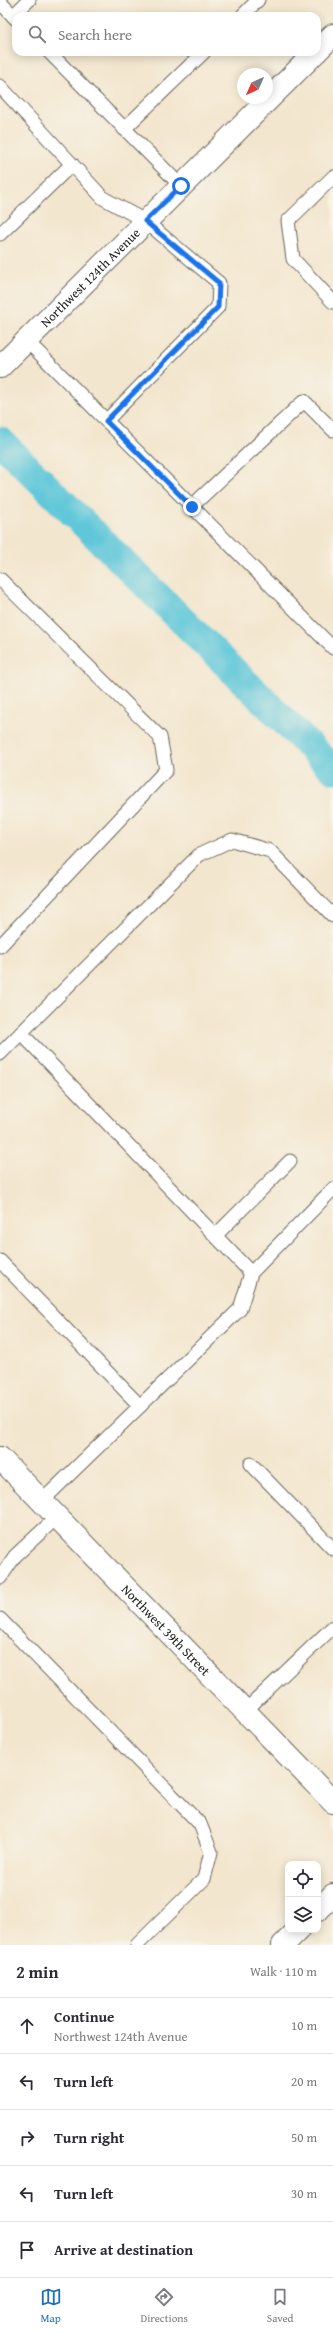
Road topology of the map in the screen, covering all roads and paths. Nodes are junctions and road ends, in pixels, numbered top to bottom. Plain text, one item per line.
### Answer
1 (29, 0) edge
2 (258, 0) edge
3 (0, 2) edge
4 (19, 12) edge
5 (246, 12) edge
6 (12, 14) edge
7 (333, 35) edge
8 (321, 46) edge
9 (53, 56) edge
10 (200, 56) edge
11 (311, 56) edge
12 (0, 86) edge
13 (124, 129) junction
14 (72, 164) junction
15 (333, 177) edge
16 (181, 186) junction
17 (145, 221) junction
18 (0, 234) edge
19 (333, 302) edge
20 (26, 340) junction
21 (3, 356) edge
22 (106, 421) junction
23 (333, 430) edge
24 (192, 507) junction
25 (0, 579) edge
26 (333, 648) edge
27 (333, 916) edge
28 (0, 946) edge
29 (21, 1033) junction
30 (0, 1054) edge
31 (290, 1161) dead end
32 (333, 1189) edge
33 (215, 1236) junction
34 (0, 1261) edge
35 (251, 1273) junction
36 (140, 1406) junction
37 (0, 1458) edge
38 (251, 1464) dead end
39 (42, 1501) junction
40 (57, 1517) junction
41 (333, 1549) edge
42 (0, 1578) edge
43 (0, 1619) edge
44 (333, 1628) edge
45 (245, 1711) junction
46 (333, 1802) edge
47 (333, 1895) edge
48 (321, 1907) edge
49 (295, 1933) edge
50 (137, 1945) edge
51 (282, 1945) edge

1 - 4 lane
2 - 5 lane
3 - 6 lane
7 - 8 street, Northwest 124th Avenue
9 - 13 lane
10 - 13 lane
11 - 16 street, Northwest 124th Avenue
12 - 14 lane
13 - 16 lane
14 - 17 lane
14 - 18 lane
15 - 19 lane
16 - 17 street, Northwest 124th Avenue
17 - 20 street, Northwest 124th Avenue
17 - 22 lane
20 - 21 street, Northwest 124th Avenue
20 - 22 lane
22 - 24 lane
23 - 24 lane
24 - 26 lane
25 - 28 lane
27 - 29 lane
29 - 30 lane
29 - 33 lane
31 - 33 lane
32 - 35 lane
33 - 35 lane
34 - 36 lane
35 - 36 lane
36 - 39 lane
37 - 39 street, Northwest 39th Street
38 - 41 lane
39 - 40 street, Northwest 39th Street
40 - 42 lane
40 - 45 street, Northwest 39th Street
43 - 50 lane
44 - 45 lane
45 - 46 street, Northwest 39th Street
47 - 48 street
49 - 51 street

